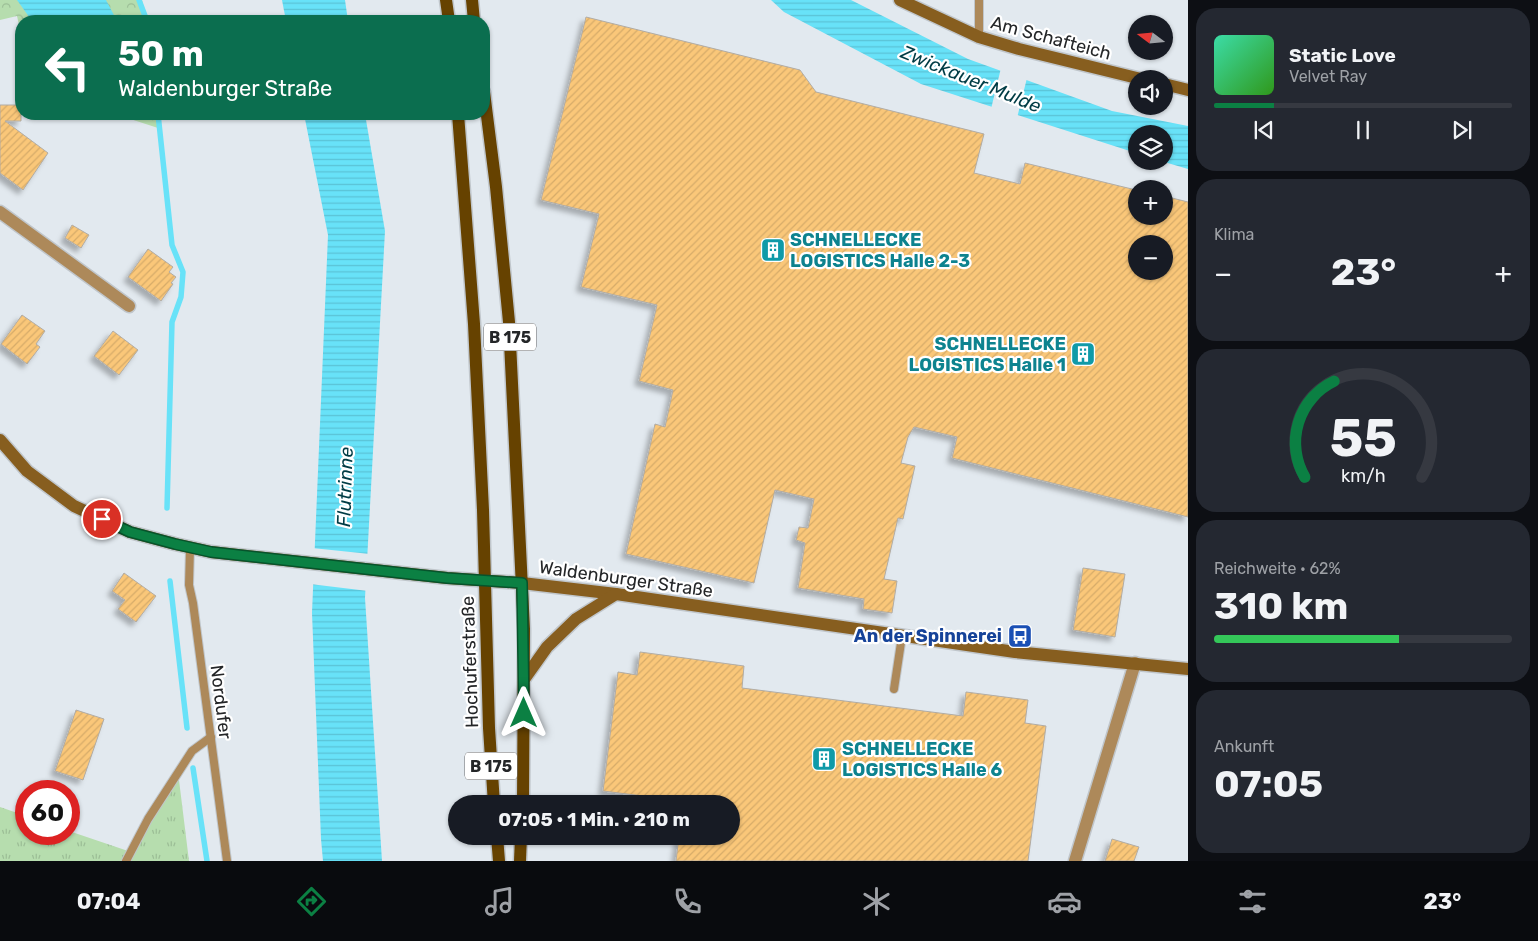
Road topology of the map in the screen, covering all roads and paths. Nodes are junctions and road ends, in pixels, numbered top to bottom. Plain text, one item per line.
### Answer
1 (446, 0) edge
2 (472, 0) edge
3 (900, 0) edge
4 (980, 0) edge
5 (448, 15) edge
6 (473, 15) edge
7 (980, 37) junction
8 (1128, 76) edge
9 (1173, 86) edge
10 (1188, 90) edge
11 (458, 120) edge
12 (488, 120) edge
13 (0, 212) edge
14 (130, 306) dead end
15 (0, 440) edge
16 (190, 548) junction
17 (485, 580) junction
18 (522, 583) junction
19 (616, 594) junction
20 (902, 636) junction
21 (1135, 663) junction
22 (1188, 669) edge
23 (524, 678) junction
24 (894, 689) dead end
25 (211, 738) junction
26 (493, 795) edge
27 (523, 795) edge
28 (498, 845) edge
29 (521, 845) edge
30 (126, 861) edge
31 (227, 861) edge
32 (499, 861) edge
33 (520, 861) edge
34 (1075, 861) edge

1 - 5 main road
2 - 6 main road
3 - 7 street, Am Schafteich
4 - 7 lane
7 - 8 street, Am Schafteich
9 - 10 street
11 - 17 main road, B 175
12 - 18 main road, B 175
13 - 14 street
15 - 16 street, Waldenburger Straße
16 - 17 street, Waldenburger Straße
16 - 25 lane, Nordufer
17 - 18 street, Waldenburger Straße
17 - 26 main road, Hochuferstraße / B 175
18 - 19 street, Waldenburger Straße
18 - 23 main road, B 175
19 - 20 street, Waldenburger Straße
19 - 23 street
20 - 21 street, Waldenburger Straße
20 - 24 lane
21 - 22 street, Waldenburger Straße
21 - 34 street
23 - 27 main road, B 175
25 - 30 lane
25 - 31 lane, Nordufer
28 - 32 main road
29 - 33 main road

